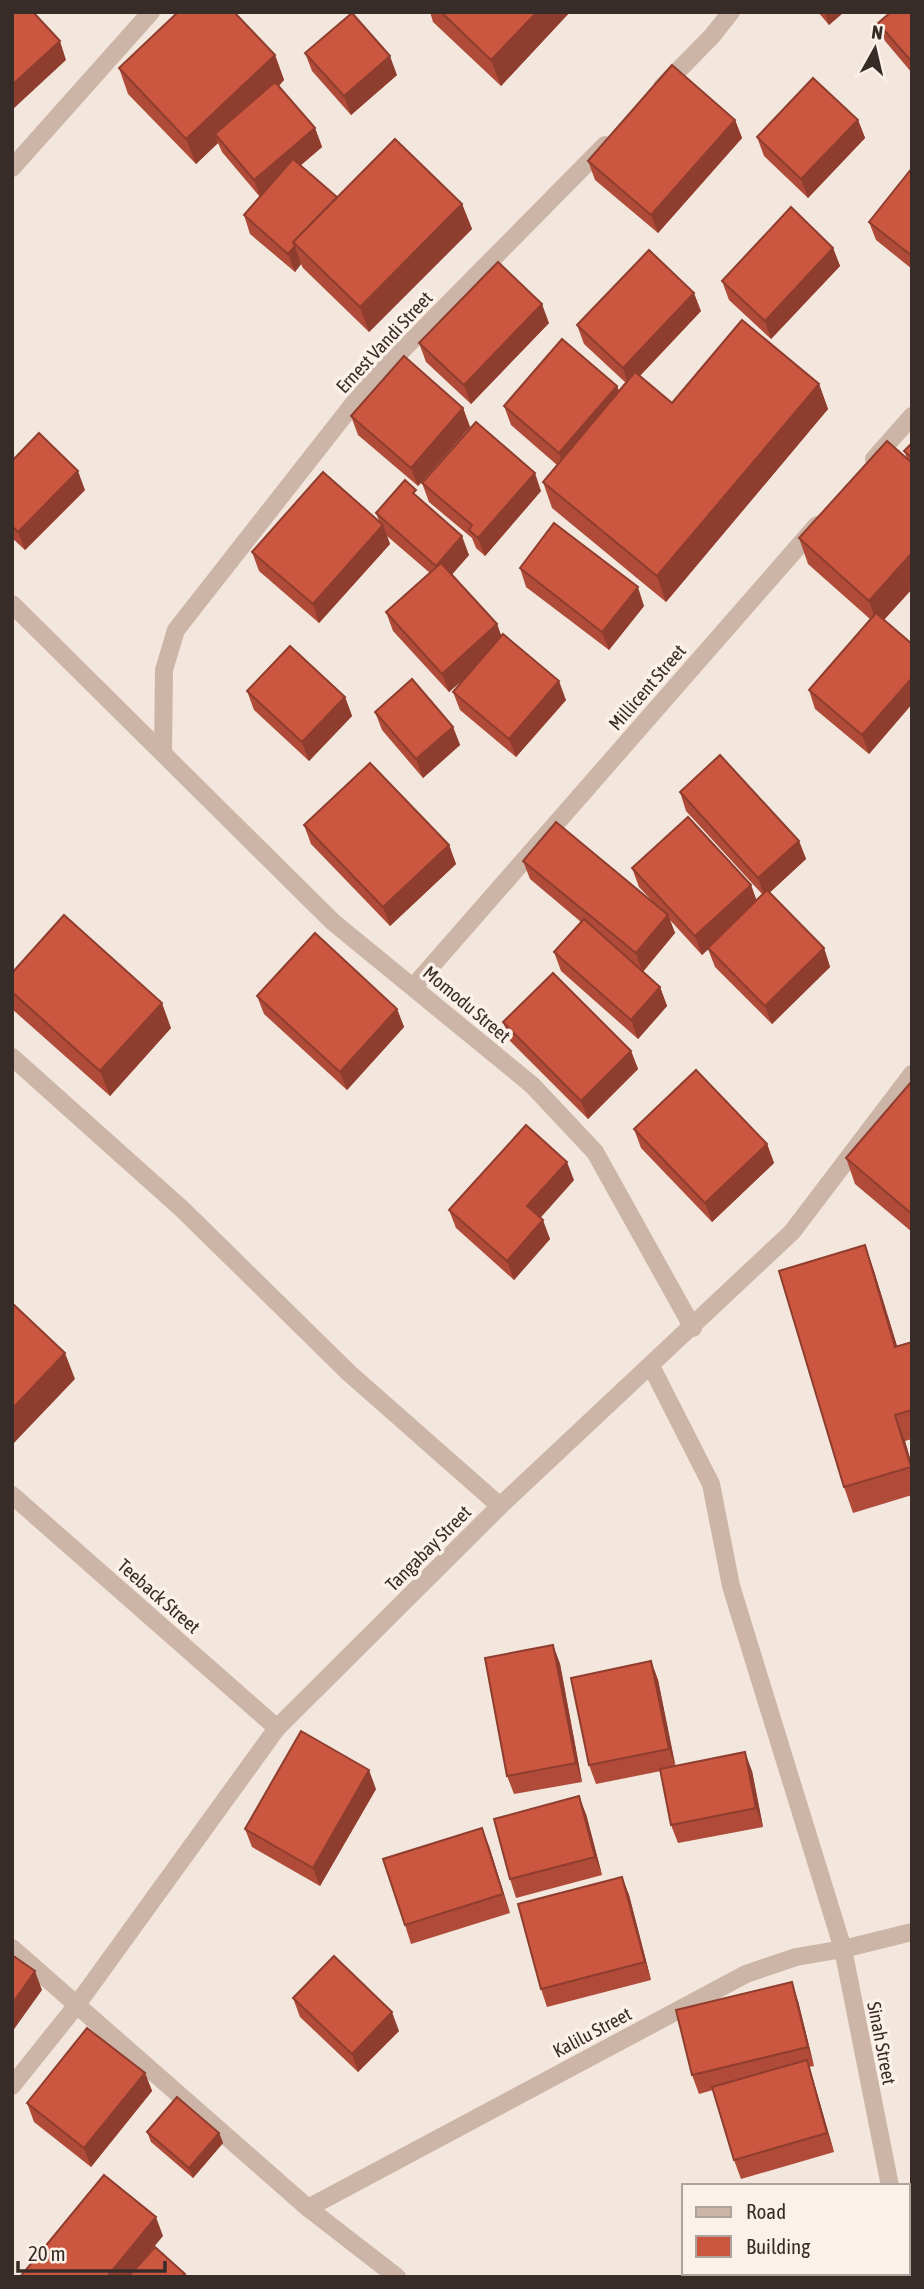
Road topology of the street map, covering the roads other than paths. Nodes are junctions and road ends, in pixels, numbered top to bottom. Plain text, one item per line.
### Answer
1 (151, 12) edge
2 (731, 12) edge
3 (653, 96) edge
4 (614, 136) edge
5 (12, 168) edge
6 (912, 416) edge
7 (867, 467) edge
8 (831, 509) edge
9 (12, 604) edge
10 (163, 753) junction
11 (414, 986) junction
12 (12, 1057) edge
13 (912, 1074) edge
14 (693, 1328) junction
15 (651, 1366) junction
16 (12, 1495) edge
17 (500, 1506) junction
18 (277, 1728) junction
19 (912, 1932) edge
20 (12, 1948) edge
21 (843, 1949) junction
22 (76, 2006) junction
23 (12, 2086) edge
24 (890, 2184) edge
25 (307, 2208) junction
26 (397, 2277) edge

1 - 5 street
2 - 3 street
4 - 10 street, Ernest Vandi Street
6 - 7 street
8 - 11 street, Millicent Street
9 - 10 street, Momodu Street
10 - 11 street, Momodu Street
11 - 14 street, Momodu Street
12 - 17 street
13 - 14 street, Tangabay Street
14 - 15 street, Tangabay Street
15 - 17 street, Tangabay Street
15 - 21 street, Sinah Street
16 - 18 street, Teeback Street
17 - 18 street, Tangabay Street
18 - 22 street, Tangabay Street
19 - 21 street, Kalilu Street
20 - 22 street
21 - 24 street, Sinah Street
21 - 25 street, Kalilu Street
22 - 23 street, Tangabay Street
22 - 25 street
25 - 26 street

